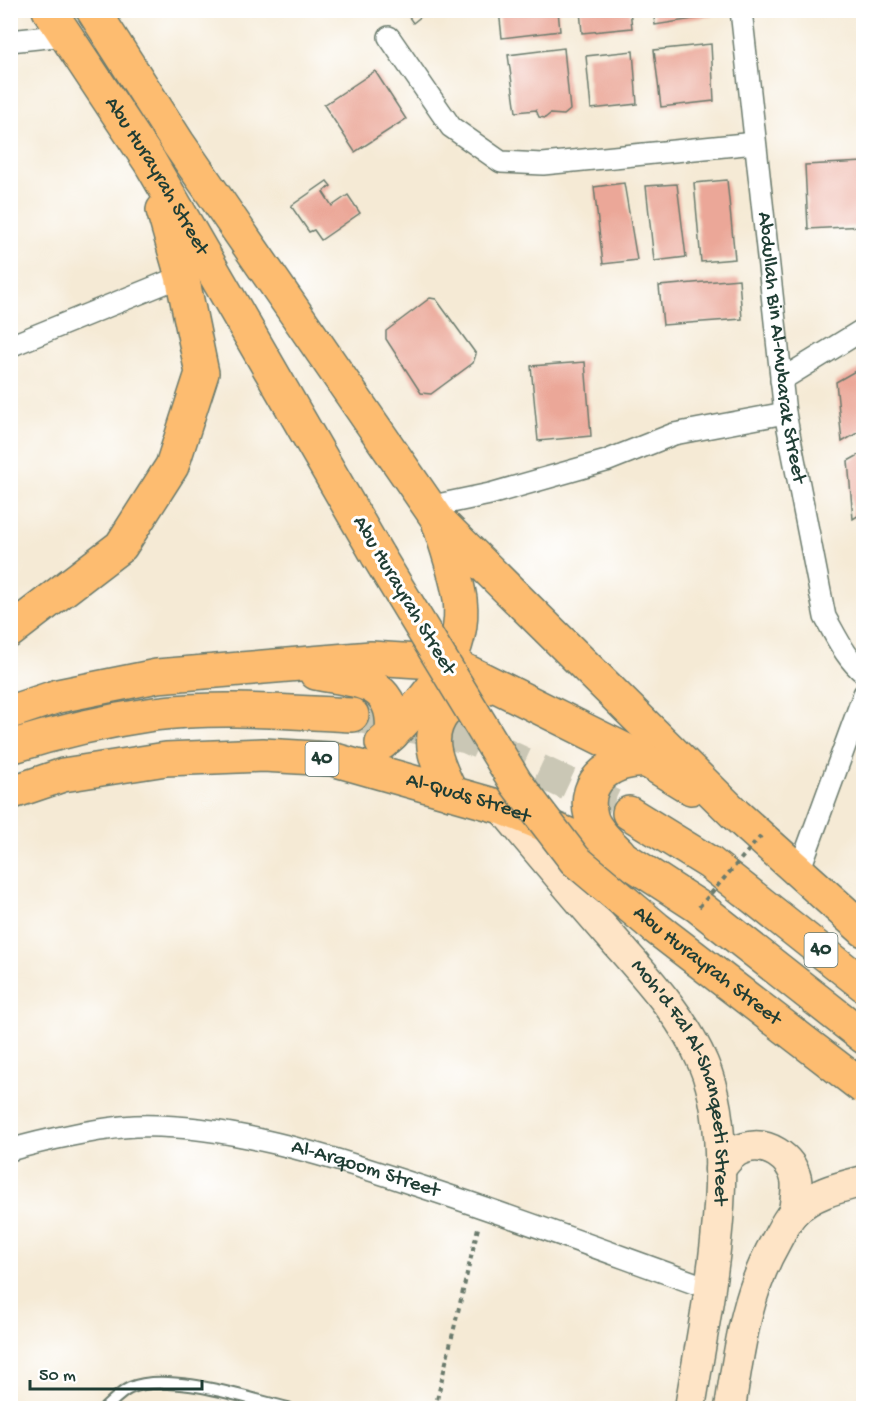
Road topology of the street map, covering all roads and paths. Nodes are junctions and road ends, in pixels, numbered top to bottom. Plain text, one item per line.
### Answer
1 (93, 10) edge
2 (741, 10) edge
3 (58, 23) edge
4 (389, 37) dead end
5 (10, 41) edge
6 (755, 142) junction
7 (150, 162) junction
8 (182, 276) junction
9 (864, 329) edge
10 (10, 346) edge
11 (782, 380) junction
12 (785, 413) junction
13 (434, 514) junction
14 (10, 631) edge
15 (450, 663) junction
16 (274, 665) junction
17 (864, 673) edge
18 (494, 687) junction
19 (864, 694) edge
20 (10, 712) edge
21 (352, 715) tunnel mouth
22 (392, 734) junction
23 (10, 747) edge
24 (332, 759) junction
25 (647, 761) junction
26 (10, 793) edge
27 (451, 793) junction
28 (501, 807) junction
29 (630, 813) tunnel mouth
30 (736, 815) junction
31 (761, 836) junction
32 (622, 857) junction
33 (799, 871) junction
34 (699, 907) junction
35 (864, 930) edge
36 (864, 985) edge
37 (864, 1037) edge
38 (864, 1088) edge
39 (10, 1150) edge
40 (720, 1169) junction
41 (864, 1181) edge
42 (483, 1207) junction
43 (794, 1212) junction
44 (708, 1288) junction
45 (105, 1408) edge
46 (288, 1408) edge
47 (435, 1408) edge
48 (690, 1408) edge
49 (729, 1408) edge

1 - 13 highway, Abu Hurayrah Street
2 - 6 street, Abdullah Bin Al-Mubarak Street
3 - 5 street
3 - 7 highway, Abu Hurayrah Street
4 - 6 street
6 - 11 street, Abdullah Bin Al-Mubarak Street
7 - 8 highway
7 - 38 highway, Abu Hurayrah Street, bridge
8 - 10 street
8 - 14 highway
9 - 11 street
11 - 12 street, Abdullah Bin Al-Mubarak Street
12 - 13 street
12 - 17 street, Abdullah Bin Al-Mubarak Street
13 - 15 highway
13 - 30 highway, Abu Hurayrah Street
15 - 16 highway
15 - 18 highway
15 - 22 highway
16 - 20 highway
16 - 22 highway
18 - 25 highway
18 - 27 highway
19 - 33 street
21 - 23 highway, 40
22 - 24 highway
24 - 26 highway, Al-Quds Street / 40
24 - 27 highway, Al-Quds Street / 40
25 - 30 highway
25 - 32 highway
27 - 28 highway, Al-Quds Street / 40
28 - 32 highway, Al-Quds Street / 40
28 - 40 main road, Moh'd Fal Al-Shanqeeti Street
29 - 36 highway, 40
30 - 31 highway, Abu Hurayrah Street
31 - 33 highway, Abu Hurayrah Street
31 - 34 path, bridge
32 - 34 highway, Al-Quds Street / 40
33 - 35 highway, Abu Hurayrah Street
34 - 37 highway, Al-Quds Street / 40
39 - 42 street, Al-Arqoom Street
40 - 43 main road
40 - 44 main road, Moh'd Fal Al-Shanqeeti Street
41 - 43 main road
42 - 44 street, Al-Arqoom Street
42 - 47 path
43 - 49 main road
44 - 48 main road, Moh'd Fal Al-Shanqeeti Street
45 - 46 lane

